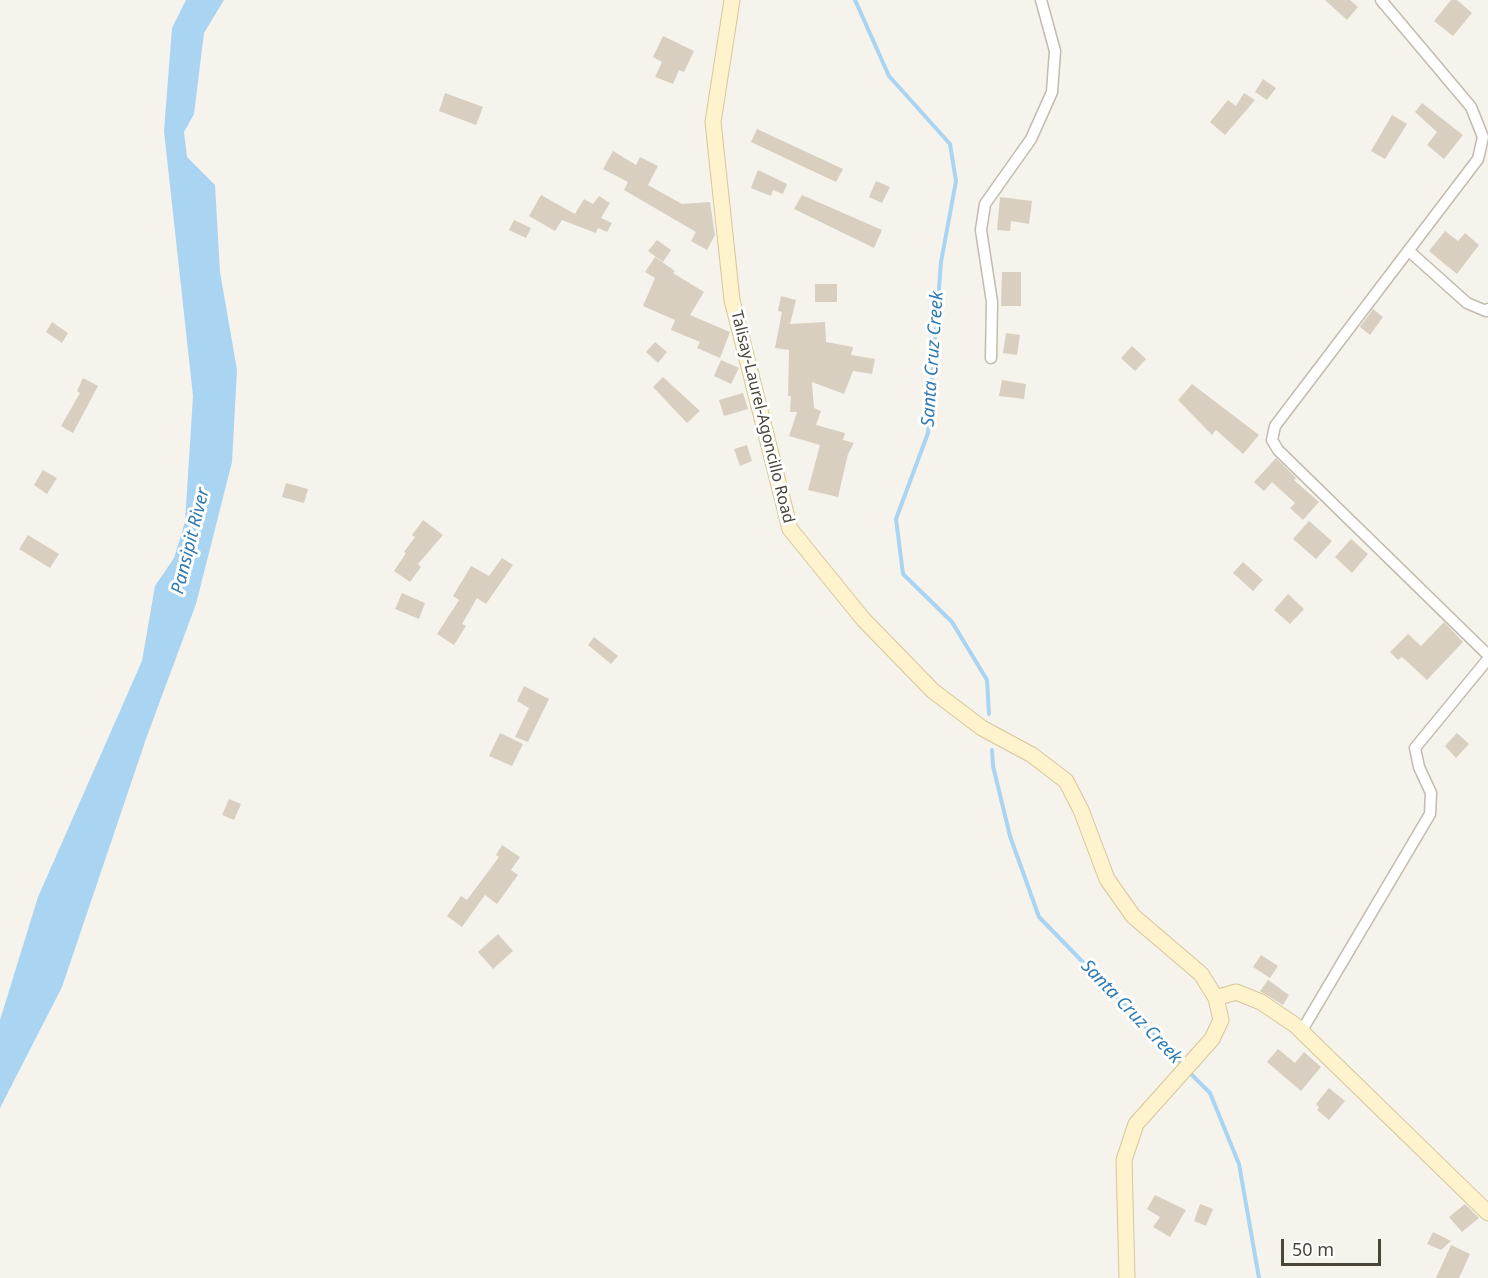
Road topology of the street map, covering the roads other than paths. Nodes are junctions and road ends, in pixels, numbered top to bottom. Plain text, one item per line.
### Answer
1 (732, 0) edge
2 (1041, 0) edge
3 (1381, 0) edge
4 (1409, 251) junction
5 (1488, 309) edge
6 (992, 358) dead end
7 (1488, 657) edge
8 (1216, 998) junction
9 (1301, 1032) junction
10 (1488, 1213) edge
11 (1127, 1278) edge

1 - 8 main road, Talisay-Laurel-Agoncillo Road
2 - 6 street
3 - 4 street
4 - 5 street
4 - 7 street
7 - 9 street
8 - 9 main road
8 - 11 main road
9 - 10 main road

